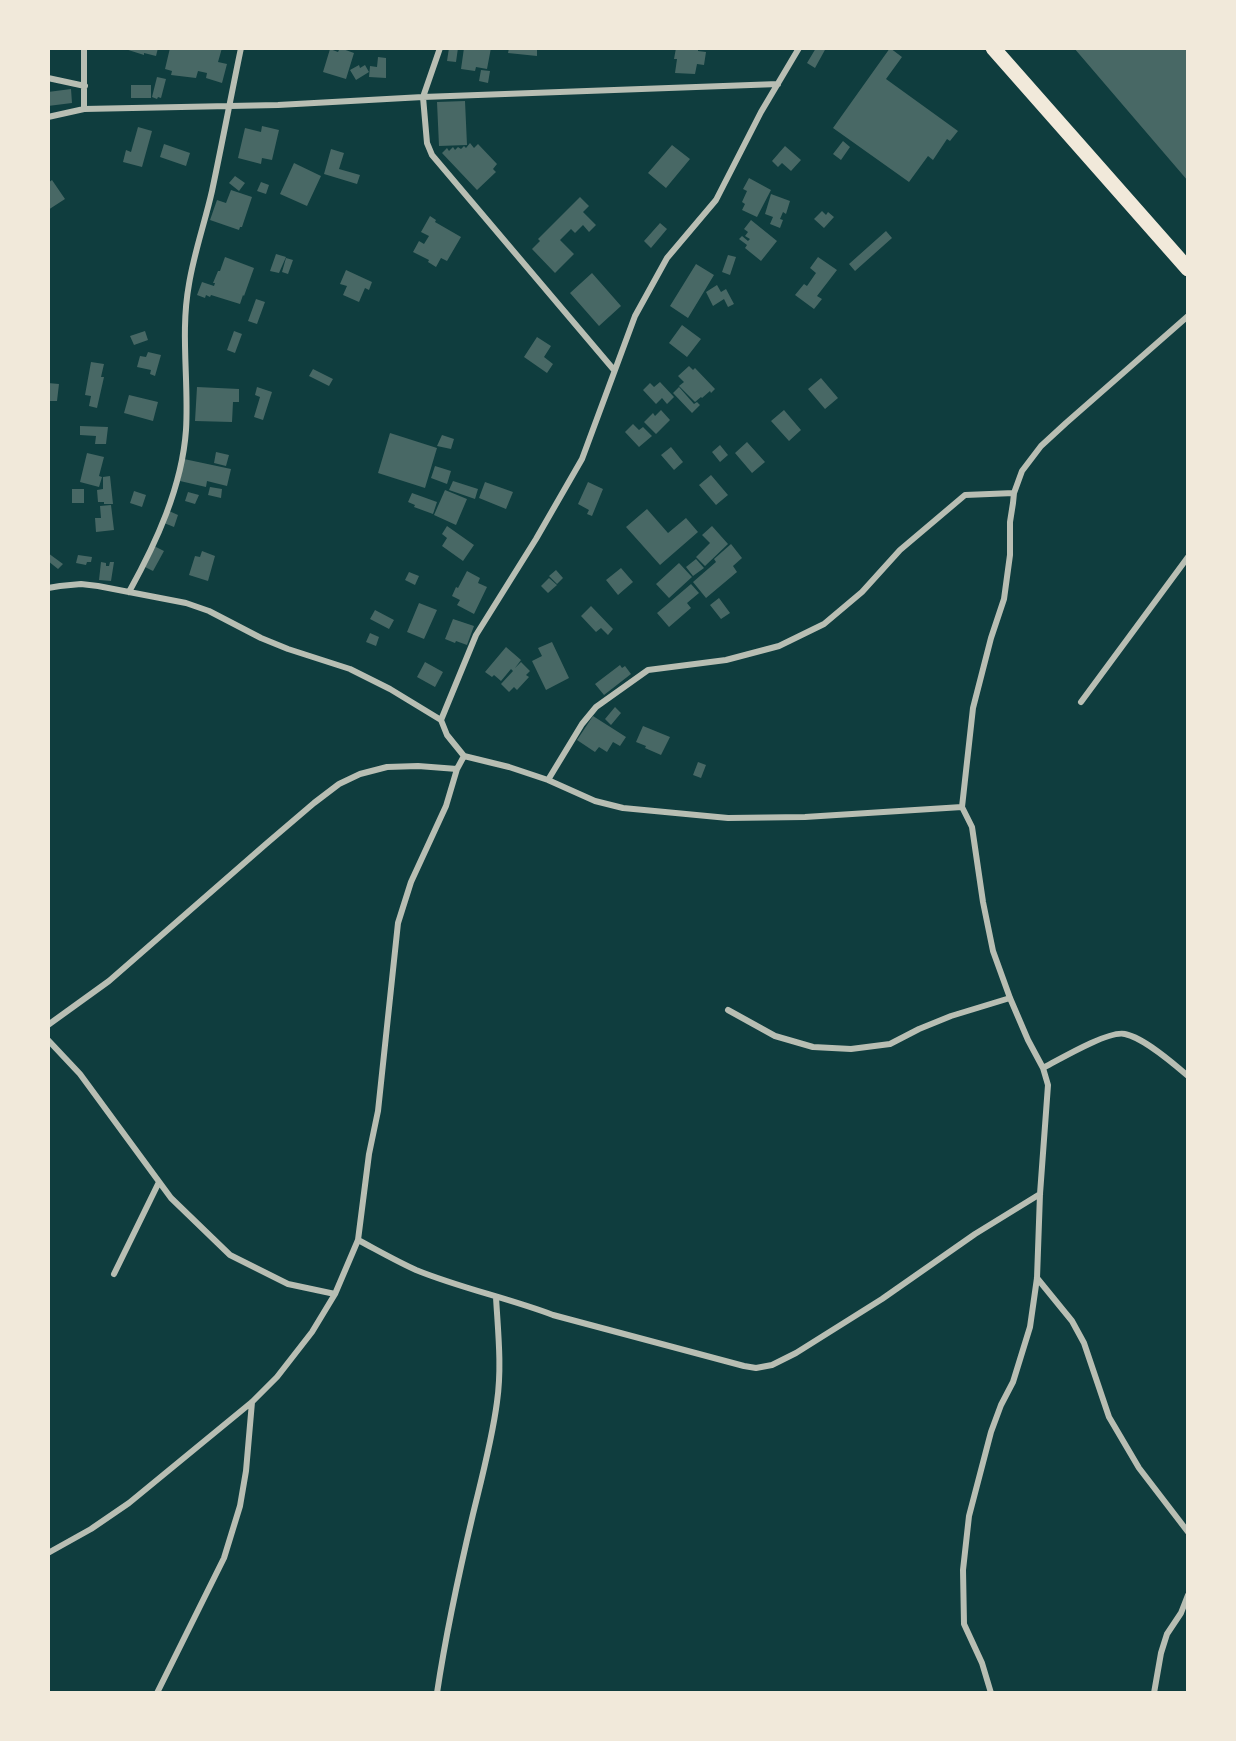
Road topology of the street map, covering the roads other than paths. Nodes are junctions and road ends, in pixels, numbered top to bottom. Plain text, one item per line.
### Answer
1 (84, 48) edge
2 (241, 48) edge
3 (440, 48) edge
4 (799, 48) edge
5 (993, 48) edge
6 (48, 78) edge
7 (778, 84) junction
8 (85, 86) junction
9 (423, 97) junction
10 (229, 106) junction
11 (84, 109) junction
12 (48, 117) edge
13 (1188, 269) edge
14 (1188, 316) edge
15 (615, 370) junction
16 (1014, 493) junction
17 (1188, 557) edge
18 (48, 588) edge
19 (129, 592) junction
20 (1081, 702) dead end
21 (441, 720) junction
22 (464, 756) junction
23 (458, 769) junction
24 (548, 780) junction
25 (962, 807) junction
26 (1010, 998) junction
27 (728, 1010) dead end
28 (48, 1024) edge
29 (48, 1040) edge
30 (1043, 1068) junction
31 (1188, 1076) edge
32 (159, 1182) junction
33 (1040, 1194) junction
34 (358, 1240) junction
35 (114, 1274) dead end
36 (1037, 1278) junction
37 (335, 1294) junction
38 (496, 1297) junction
39 (252, 1402) junction
40 (1188, 1532) edge
41 (48, 1553) edge
42 (1188, 1595) edge
43 (157, 1693) edge
44 (437, 1693) edge
45 (990, 1693) edge
46 (1154, 1693) edge

1 - 8 street
2 - 10 street
3 - 9 street
4 - 7 street
5 - 13 main road
6 - 8 street
7 - 9 street
7 - 15 street
8 - 11 street
9 - 10 street
9 - 15 street
10 - 11 street
10 - 19 street
11 - 12 street
14 - 16 street
15 - 21 street
16 - 24 street
16 - 25 street
17 - 20 street
18 - 19 street
19 - 21 street
21 - 22 street
22 - 23 street
22 - 24 street
23 - 28 street
23 - 34 street
24 - 25 street
25 - 26 street
26 - 27 street
26 - 30 street
29 - 32 street
30 - 31 street
30 - 33 street
32 - 35 street
32 - 37 street
33 - 36 street
33 - 38 street
34 - 37 street
34 - 38 street
36 - 40 street
36 - 45 street
37 - 39 street
38 - 44 street
39 - 41 street
39 - 43 street
42 - 46 street

